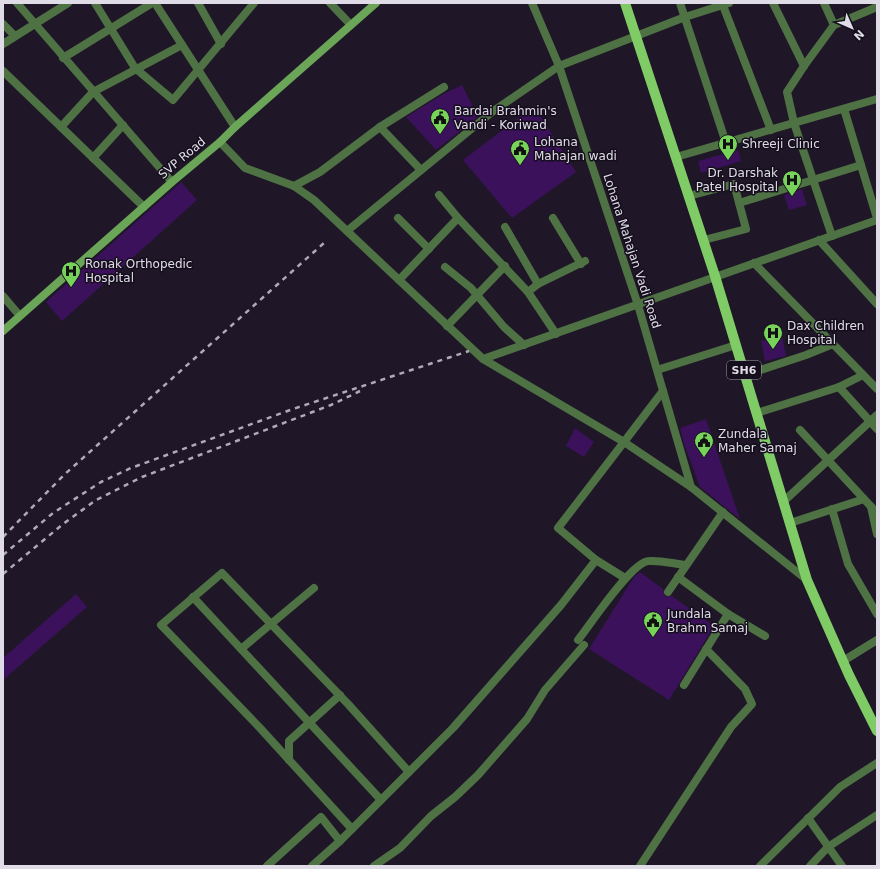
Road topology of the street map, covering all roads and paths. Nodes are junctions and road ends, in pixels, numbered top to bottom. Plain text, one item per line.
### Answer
1 (17, 3) edge
2 (68, 3) edge
3 (95, 3) edge
4 (152, 3) edge
5 (155, 3) edge
6 (198, 3) edge
7 (330, 3) edge
8 (376, 3) edge
9 (532, 3) edge
10 (625, 3) edge
11 (680, 3) edge
12 (773, 3) edge
13 (824, 3) edge
14 (252, 4) edge
15 (724, 4) edge
16 (877, 7) edge
17 (685, 18) junction
18 (3, 24) edge
19 (34, 24) junction
20 (351, 25) junction
21 (834, 25) junction
22 (111, 28) junction
23 (15, 36) junction
24 (636, 36) junction
25 (3, 44) edge
26 (182, 44) junction
27 (221, 44) junction
28 (63, 58) junction
29 (559, 66) junction
30 (804, 66) junction
31 (135, 68) junction
32 (198, 70) junction
33 (3, 71) edge
34 (444, 87) dead end
35 (93, 92) junction
36 (877, 99) edge
37 (844, 109) junction
38 (794, 123) junction
39 (123, 125) junction
40 (61, 127) junction
41 (235, 127) junction
42 (380, 127) junction
43 (771, 130) junction
44 (220, 142) junction
45 (726, 143) junction
46 (676, 157) junction
47 (93, 158) junction
48 (861, 165) junction
49 (421, 170) junction
50 (813, 180) junction
51 (172, 182) junction
52 (294, 186) junction
53 (439, 195) dead end
54 (689, 196) junction
55 (740, 203) junction
56 (144, 207) junction
57 (398, 218) dead end
58 (458, 218) junction
59 (553, 218) dead end
60 (877, 219) edge
61 (505, 227) dead end
62 (347, 231) junction
63 (832, 236) junction
64 (704, 240) junction
65 (819, 240) junction
66 (429, 249) junction
67 (754, 263) junction
68 (505, 266) junction
69 (446, 268) dead end
70 (715, 276) junction
71 (399, 280) junction
72 (538, 284) junction
73 (528, 292) junction
74 (3, 296) edge
75 (476, 297) junction
76 (877, 304) edge
77 (638, 305) junction
78 (20, 316) junction
79 (447, 326) junction
80 (3, 331) edge
81 (556, 334) junction
82 (833, 344) junction
83 (524, 345) junction
84 (736, 345) junction
85 (482, 359) junction
86 (657, 370) junction
87 (745, 375) junction
88 (863, 375) junction
89 (839, 387) junction
90 (877, 389) edge
91 (663, 391) junction
92 (757, 413) junction
93 (877, 415) edge
94 (869, 422) junction
95 (877, 429) edge
96 (800, 430) dead end
97 (624, 442) junction
98 (828, 460) junction
99 (691, 487) junction
100 (864, 499) junction
101 (784, 501) junction
102 (871, 507) junction
103 (832, 509) junction
104 (723, 512) junction
105 (877, 513) edge
106 (790, 522) junction
107 (877, 534) edge
108 (596, 560) junction
109 (686, 565) junction
110 (678, 577) junction
111 (625, 578) junction
112 (807, 580) junction
113 (314, 588) dead end
114 (668, 592) dead end
115 (193, 597) junction
116 (728, 614) junction
117 (877, 614) edge
118 (272, 624) junction
119 (765, 636) dead end
120 (877, 640) edge
121 (241, 649) junction
122 (706, 649) junction
123 (843, 661) junction
124 (684, 685) dead end
125 (340, 695) junction
126 (310, 723) junction
127 (877, 731) edge
128 (289, 760) junction
129 (877, 763) edge
130 (409, 772) junction
131 (381, 800) junction
132 (877, 815) edge
133 (808, 818) junction
134 (352, 830) junction
135 (340, 841) junction
136 (828, 847) junction
137 (267, 866) edge
138 (312, 866) edge
139 (374, 866) edge
140 (640, 866) edge
141 (760, 866) edge
142 (810, 866) edge
143 (842, 866) edge

1 - 19 street
2 - 19 street
3 - 22 street
4 - 22 street
5 - 26 street
6 - 27 street
7 - 20 street
8 - 20 main road, SVP Road
9 - 29 street, Lohana Mahajan Vadi Road
10 - 24 main road, SH6
11 - 17 street
12 - 30 street
13 - 21 street
14 - 27 street
15 - 17 street
15 - 43 street
16 - 21 street
17 - 24 street
17 - 45 street
18 - 23 street
19 - 23 street
19 - 28 street
20 - 41 main road, SVP Road
21 - 30 street
22 - 28 street
22 - 31 street
23 - 25 street
24 - 29 street
24 - 46 main road, SH6
26 - 31 street
26 - 32 street
27 - 32 street
28 - 35 street
29 - 49 street
29 - 77 street, Lohana Mahajan Vadi Road
30 - 38 street
31 - 32 street
31 - 35 street
32 - 41 street
33 - 40 street
34 - 42 street
35 - 39 street
35 - 40 street
36 - 37 street
37 - 38 street
37 - 48 street
38 - 43 street
38 - 50 street
39 - 47 street
39 - 51 street
40 - 47 street
41 - 44 main road, SVP Road
42 - 49 street
42 - 52 street
43 - 45 street
44 - 51 main road, SVP Road
44 - 52 street
45 - 46 street
46 - 54 main road, SH6
47 - 56 street
48 - 50 street
48 - 60 street
49 - 62 street
50 - 55 street
50 - 63 street
51 - 56 main road, SVP Road
52 - 62 street
53 - 58 street
54 - 55 street
54 - 64 main road, SH6
55 - 64 street
56 - 78 main road, SVP Road
57 - 66 street
58 - 66 street
58 - 68 street
59 - 72 street
60 - 63 street
61 - 72 street
62 - 71 street
63 - 65 street
64 - 70 main road, SH6
65 - 67 street
65 - 76 street
66 - 71 street
67 - 70 street
67 - 82 street
68 - 73 street
68 - 75 street
69 - 75 street
70 - 77 street
70 - 84 main road, SH6
71 - 79 street
72 - 73 street
73 - 81 street
74 - 78 street
75 - 79 street
75 - 83 street
77 - 81 street
77 - 86 street, Lohana Mahajan Vadi Road
78 - 80 main road, SVP Road
79 - 85 street
81 - 83 street
82 - 87 street
82 - 88 street
83 - 85 street
84 - 86 street
84 - 87 main road, SH6
85 - 97 street
86 - 91 street, Lohana Mahajan Vadi Road
87 - 92 main road, SH6
88 - 89 street
88 - 90 street
89 - 92 street
89 - 94 street
91 - 97 street
91 - 99 street, Lohana Mahajan Vadi Road
92 - 101 main road, SH6
93 - 94 street
94 - 95 street
94 - 98 street
96 - 98 street
97 - 99 street
97 - 108 street
98 - 100 street
98 - 101 street
99 - 104 street
100 - 102 street
100 - 103 street
101 - 106 main road, SH6
102 - 105 street
102 - 107 street
103 - 106 street
103 - 117 street
104 - 109 street
104 - 112 street
106 - 112 main road, SH6
108 - 111 street
108 - 130 street
109 - 110 street
109 - 111 street
110 - 114 street
110 - 116 street
111 - 139 street
112 - 123 main road, SH6
113 - 118 street
115 - 118 street
115 - 121 street
115 - 128 street
116 - 119 street
116 - 122 street
118 - 121 street
118 - 125 street
120 - 123 street
121 - 126 street
122 - 124 street
122 - 140 street
123 - 127 main road, SH6
125 - 126 street
125 - 130 street
126 - 128 street
126 - 131 street
128 - 134 street
129 - 133 street
130 - 131 street
131 - 134 street
132 - 136 street
133 - 136 street
133 - 141 street
134 - 135 street
135 - 137 street
135 - 138 street
136 - 142 street
136 - 143 street

